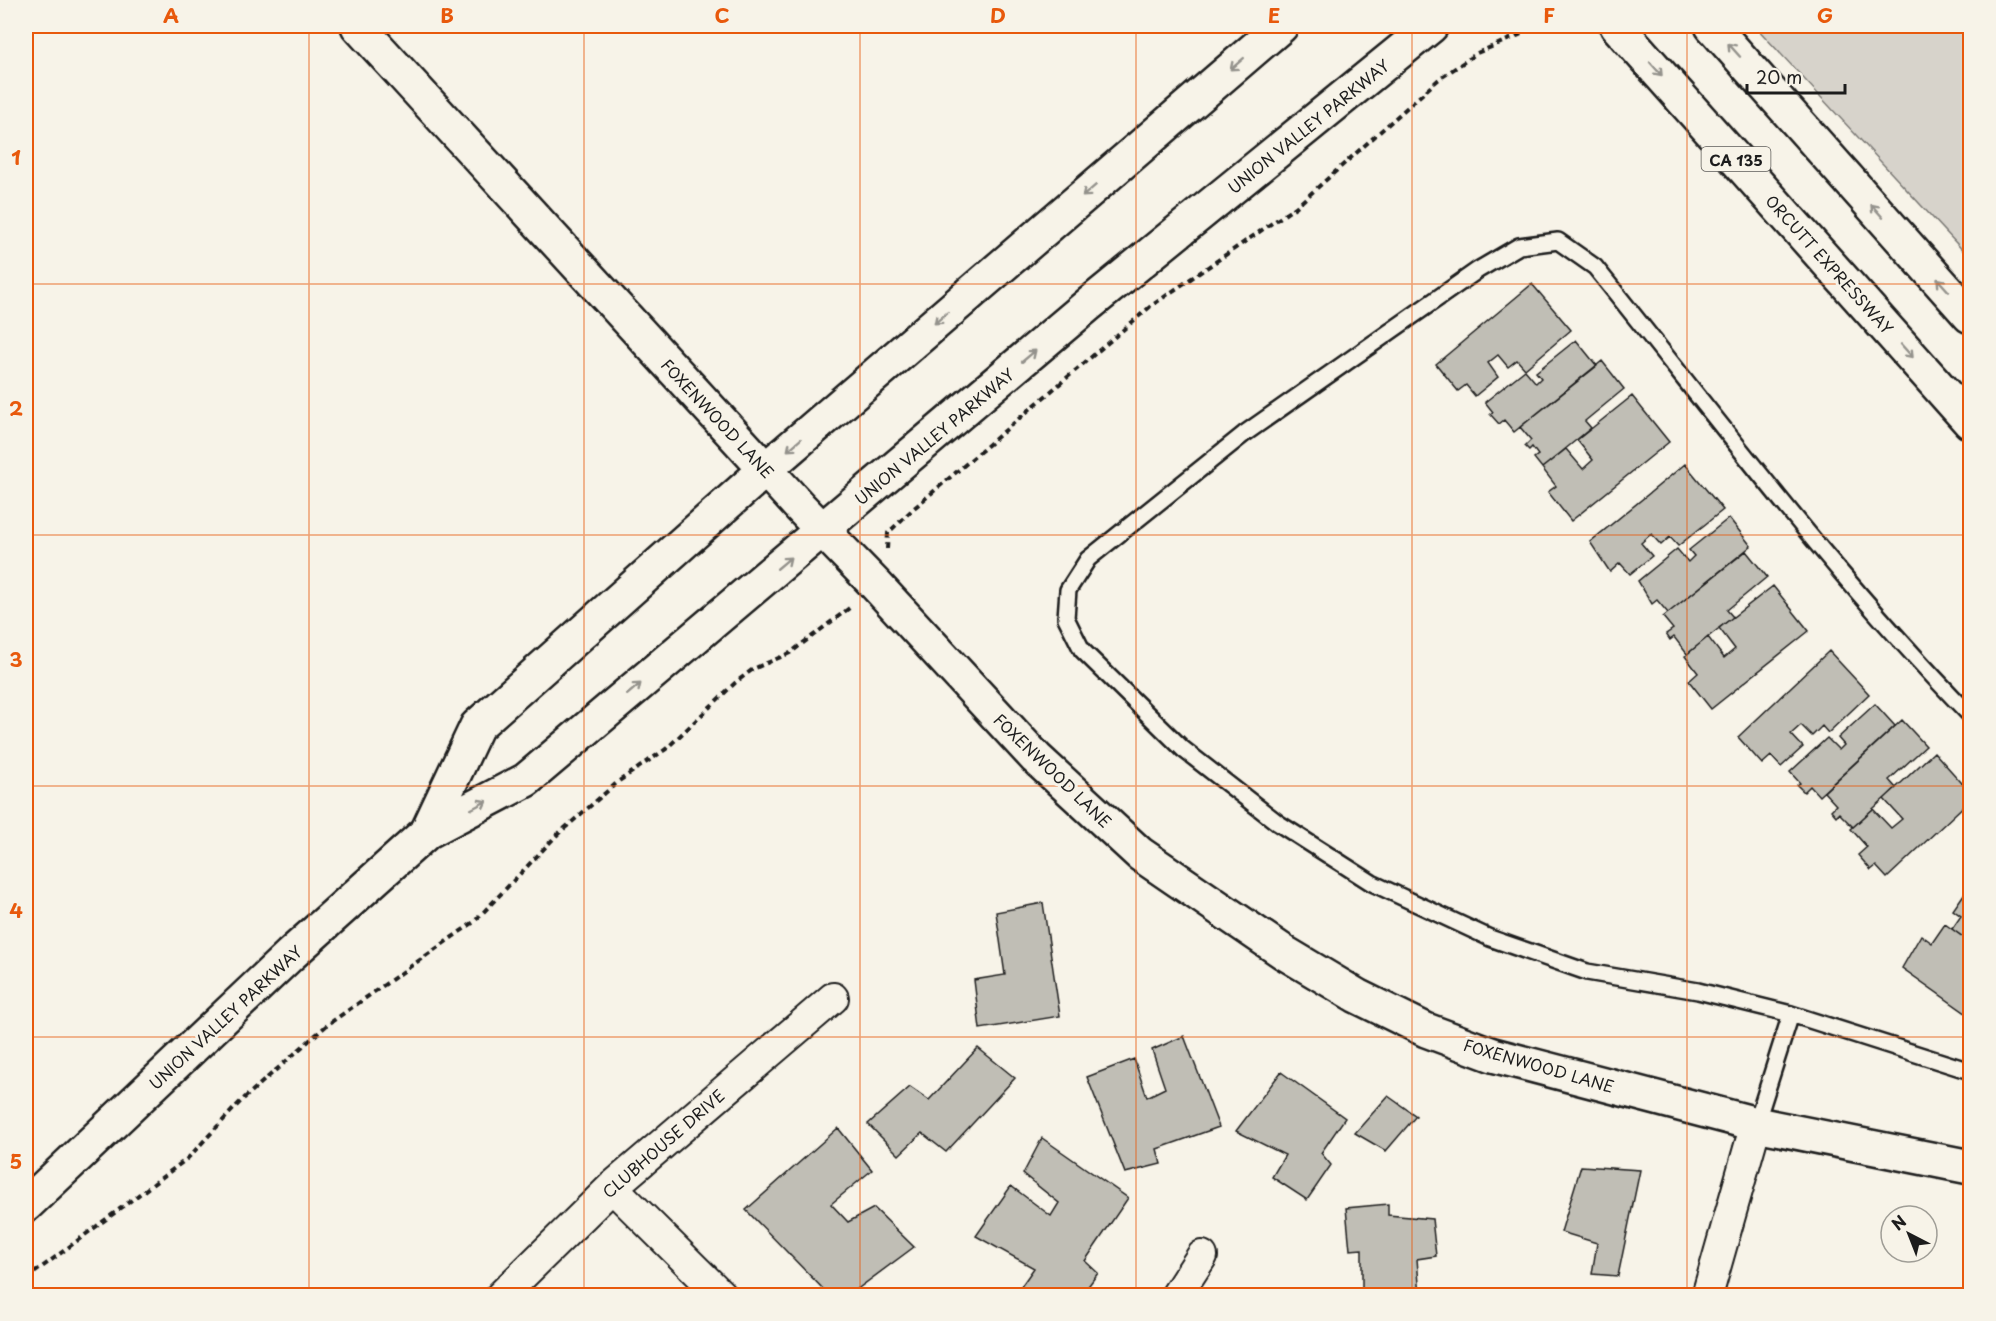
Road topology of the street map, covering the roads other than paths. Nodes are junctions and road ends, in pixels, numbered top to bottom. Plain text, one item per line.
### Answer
1 (358, 26) edge
2 (1281, 26) edge
3 (1431, 26) edge
4 (1617, 26) edge
5 (1712, 26) edge
6 (1971, 316) edge
7 (1971, 422) edge
8 (766, 470) junction
9 (823, 530) junction
10 (1971, 715) edge
11 (427, 832) junction
12 (833, 998) dead end
13 (1791, 1014) junction
14 (1971, 1071) edge
15 (1756, 1124) junction
16 (1971, 1167) edge
17 (612, 1186) junction
18 (26, 1205) edge
19 (1202, 1256) dead end
20 (501, 1296) edge
21 (722, 1296) edge
22 (1176, 1296) edge
23 (1707, 1296) edge

1 - 8 main road, FOXENWOOD LANE
2 -> 8 main road, UNION VALLEY PARKWAY
9 -> 3 main road, UNION VALLEY PARKWAY
4 -> 7 main road, ORCUTT EXPRESSWAY / CA 135
6 -> 5 main road
8 - 9 main road, FOXENWOOD LANE
8 - 11 main road, UNION VALLEY PARKWAY
11 -> 9 main road, UNION VALLEY PARKWAY
9 - 15 main road, FOXENWOOD LANE
10 - 13 lane
11 - 18 main road, UNION VALLEY PARKWAY
12 - 17 street, CLUBHOUSE DRIVE
13 - 14 lane
13 - 15 lane
15 - 16 main road, FOXENWOOD LANE
15 - 23 street
17 - 20 street, CLUBHOUSE DRIVE
17 - 21 street
19 - 22 street

